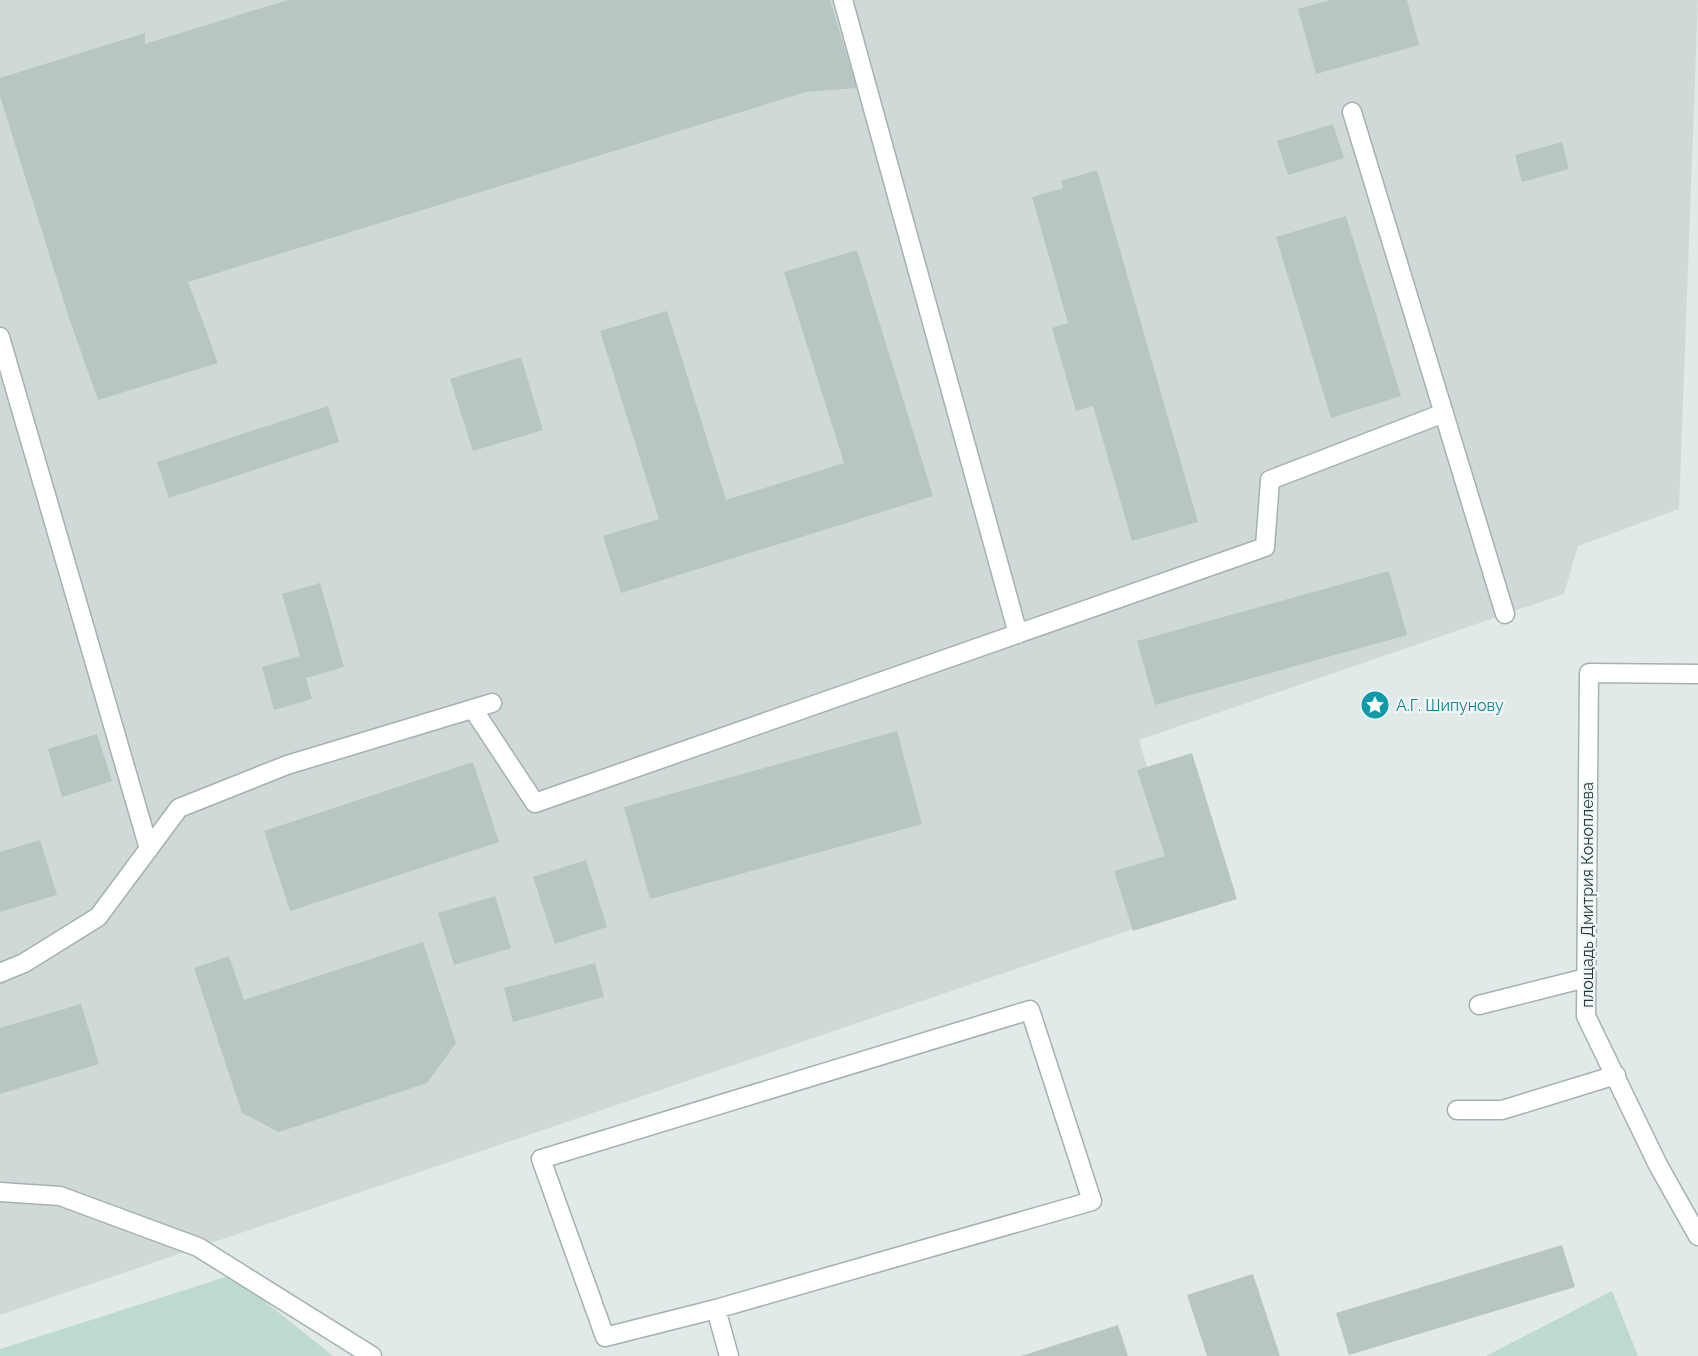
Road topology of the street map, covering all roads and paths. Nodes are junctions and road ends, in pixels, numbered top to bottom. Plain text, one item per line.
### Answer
1 (843, 0) edge
2 (1352, 112) dead end
3 (0, 337) edge
4 (1444, 413) junction
5 (1505, 614) dead end
6 (1018, 634) junction
7 (1698, 674) edge
8 (492, 703) dead end
9 (473, 709) junction
10 (149, 849) junction
11 (0, 973) edge
12 (1586, 978) junction
13 (1479, 1005) dead end
14 (1616, 1075) junction
15 (1457, 1110) dead end
16 (0, 1192) edge
17 (1698, 1236) edge
18 (716, 1308) junction
19 (372, 1356) edge
20 (729, 1356) edge

1 - 6 lane
2 - 4 lane
3 - 10 lane
4 - 5 lane
4 - 6 lane
6 - 9 lane
7 - 12 lane, площадь Дмитрия Коноплева
8 - 9 lane
9 - 10 lane
10 - 11 lane
12 - 13 lane
12 - 14 lane, площадь Дмитрия Коноплева
14 - 15 lane
14 - 17 lane, площадь Дмитрия Коноплева
16 - 19 lane
18 - 18 lane
18 - 20 lane

